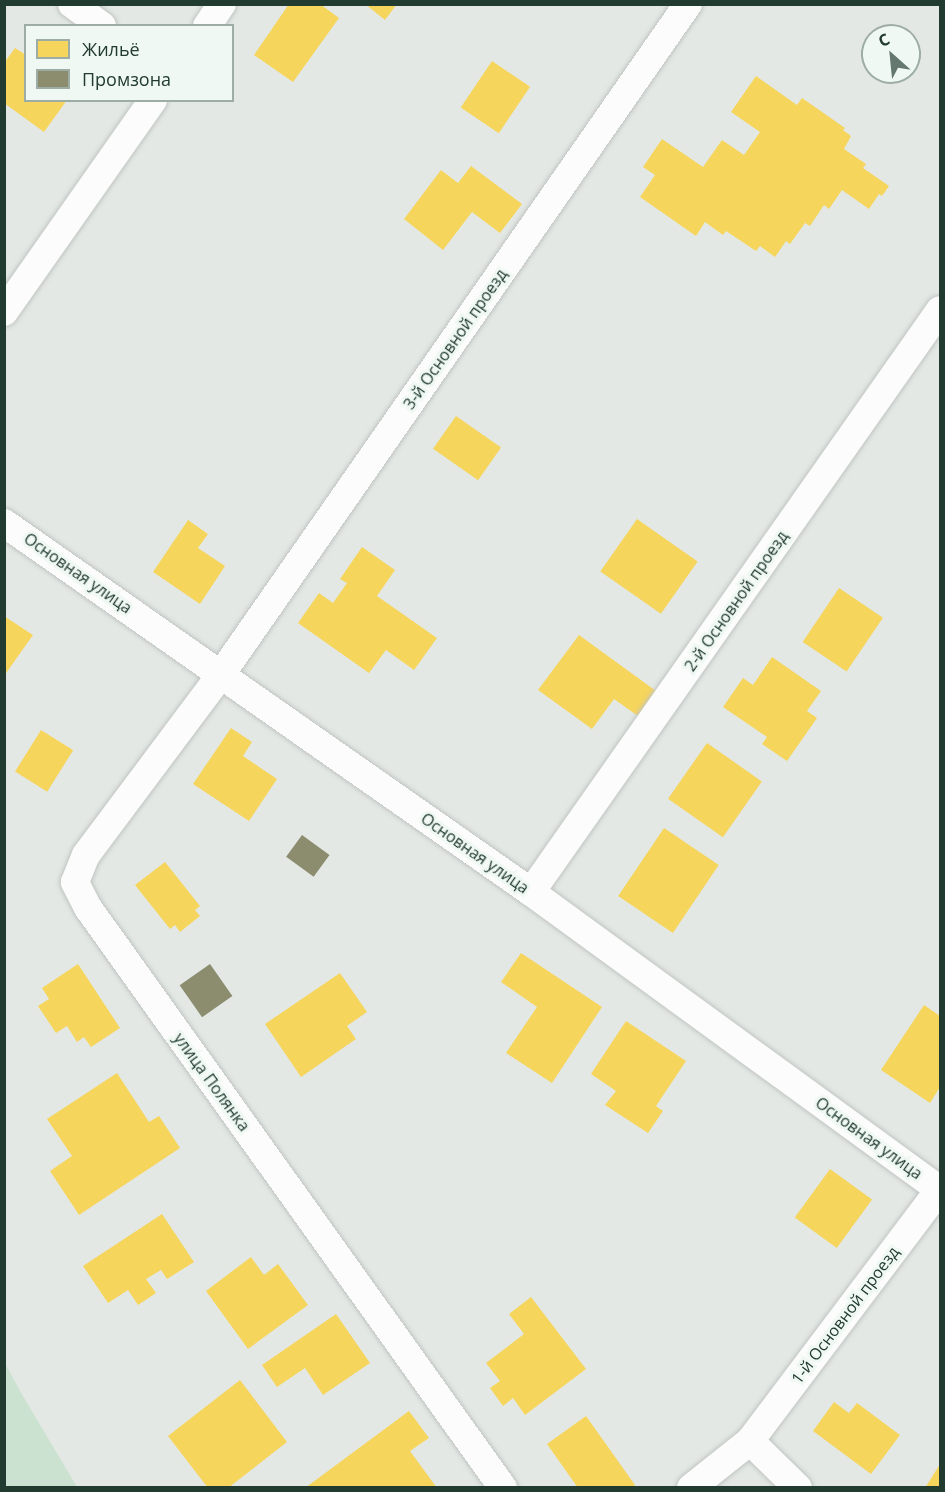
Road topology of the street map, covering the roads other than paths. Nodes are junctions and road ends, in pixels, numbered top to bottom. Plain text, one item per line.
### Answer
1 (72, 4) edge
2 (222, 4) edge
3 (688, 4) edge
4 (99, 24) edge
5 (208, 24) edge
6 (152, 102) edge
7 (940, 310) edge
8 (4, 312) edge
9 (4, 523) edge
10 (222, 673) junction
11 (531, 892) junction
12 (940, 1190) edge
13 (750, 1441) junction
14 (503, 1488) edge
15 (691, 1488) edge
16 (798, 1488) edge

1 - 4 street
2 - 5 street
3 - 10 street, 3-й Основной проезд
6 - 8 street
7 - 11 street, 2-й Основной проезд
9 - 10 street, Основная улица
10 - 11 street, Основная улица
10 - 14 street, улица Полянка
11 - 12 street, Основная улица
12 - 13 street, 1-й Основной проезд
13 - 15 street, 1-й Основной проезд
13 - 16 street

